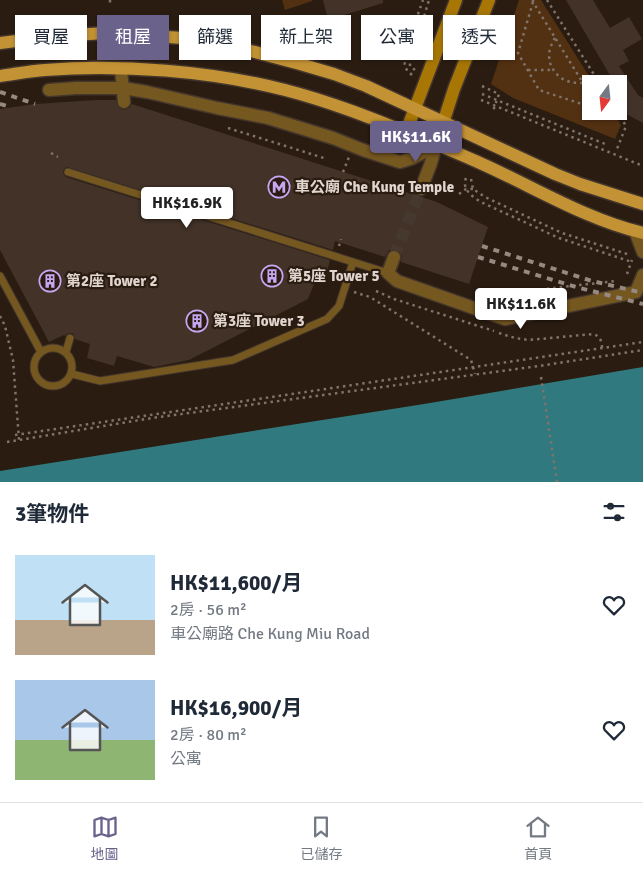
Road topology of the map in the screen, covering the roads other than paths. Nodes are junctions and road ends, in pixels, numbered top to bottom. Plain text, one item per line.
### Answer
1 (456, 0) edge
2 (489, 0) edge
3 (0, 43) edge
4 (121, 69) junction
5 (0, 76) edge
6 (123, 88) junction
7 (49, 90) dead end
8 (124, 102) dead end
9 (415, 109) junction
10 (443, 121) junction
11 (406, 132) junction
12 (436, 144) junction
13 (68, 172) dead end
14 (421, 189) tunnel mouth
15 (643, 204) edge
16 (639, 232) edge
17 (638, 254) edge
18 (394, 257) tunnel mouth
19 (354, 262) junction
20 (388, 273) junction
21 (643, 275) edge
22 (0, 276) edge
23 (70, 338) dead end
24 (41, 352) junction
25 (66, 352) junction
26 (72, 374) junction

1 - 9 street
2 - 10 street
3 - 9 main road
4 - 5 main road
4 - 6 street
4 - 11 main road
6 - 7 street
6 - 8 street
6 - 12 street
9 - 10 main road
9 - 11 street
10 - 12 street
10 - 15 main road
11 - 12 main road
12 - 14 street
12 - 16 main road
13 - 19 lane
16 - 17 street
18 - 20 street
19 - 20 lane
19 - 26 lane
20 - 21 street
22 - 24 lane
23 - 25 lane
24 - 25 lane
24 - 26 lane
25 - 26 lane

